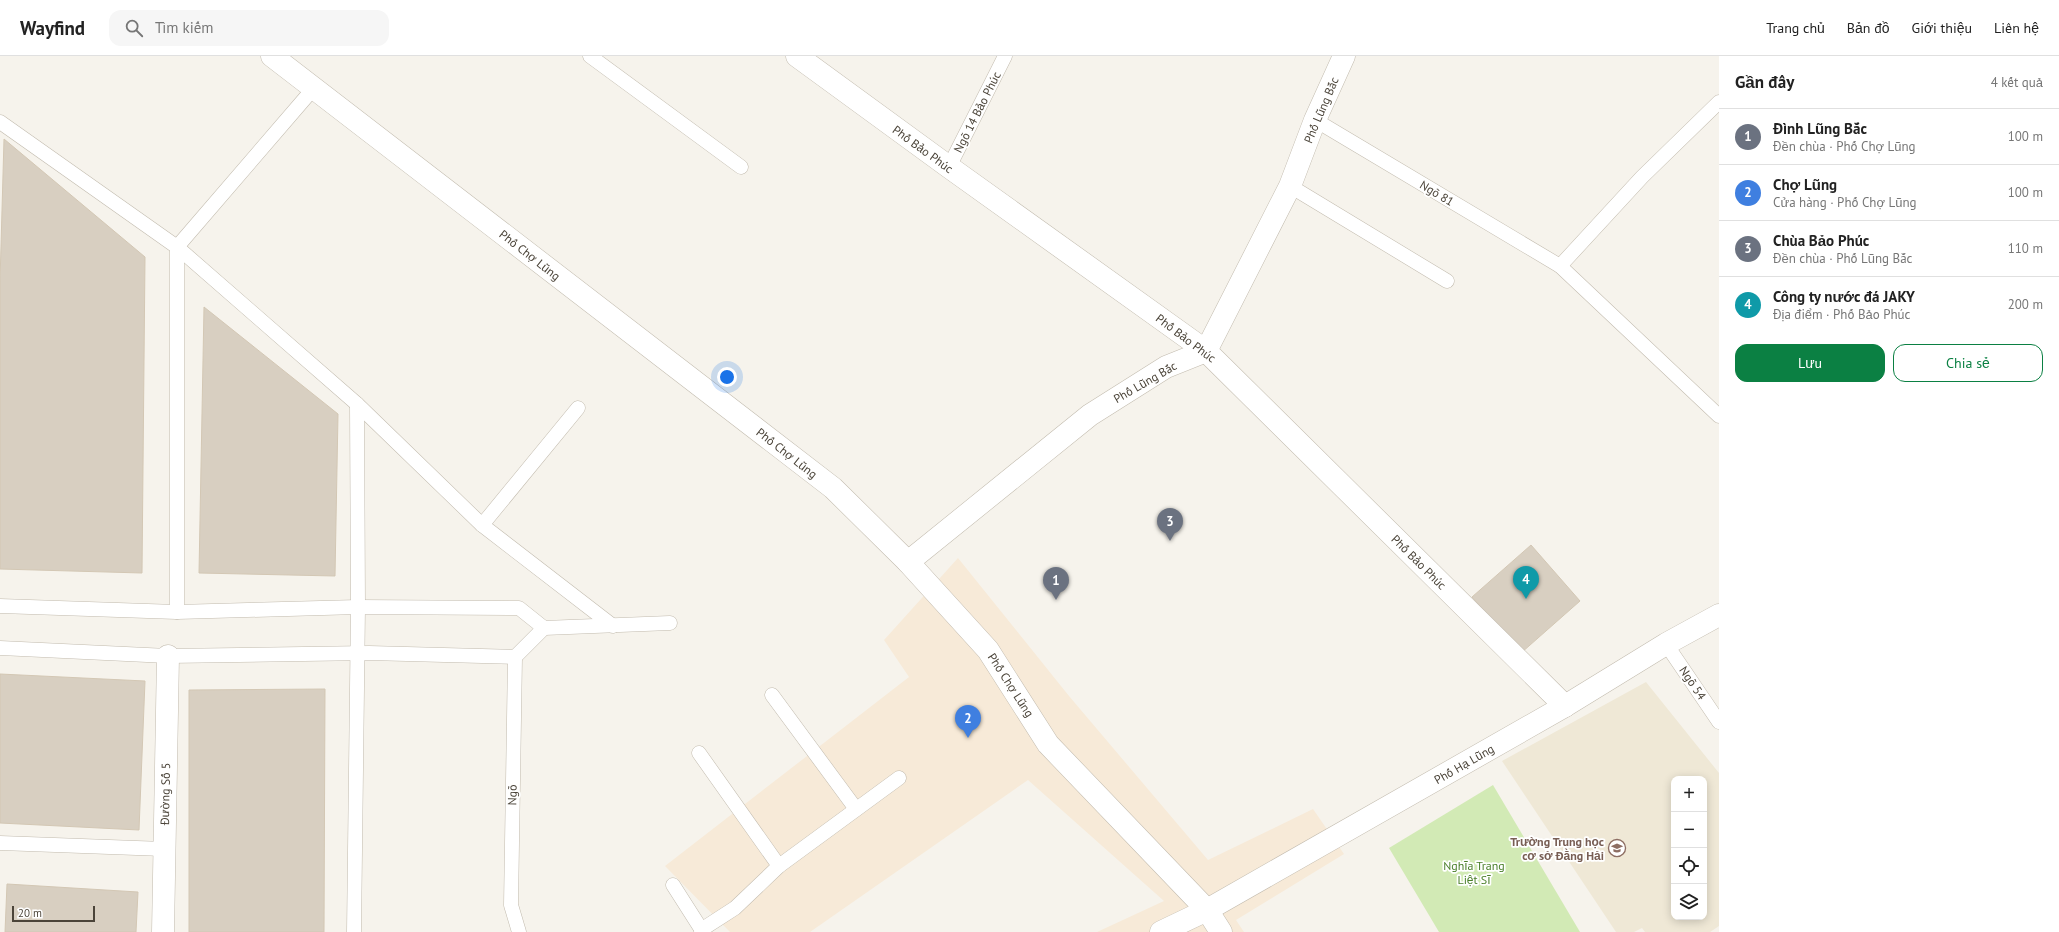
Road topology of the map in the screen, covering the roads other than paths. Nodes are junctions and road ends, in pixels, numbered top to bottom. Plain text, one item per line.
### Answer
1 (272, 56) edge
2 (590, 56) edge
3 (797, 56) edge
4 (1005, 56) edge
5 (1344, 56) edge
6 (313, 88) junction
7 (1719, 102) edge
8 (1315, 120) junction
9 (0, 122) edge
10 (741, 167) dead end
11 (949, 167) junction
12 (1290, 186) junction
13 (177, 247) junction
14 (1560, 266) junction
15 (1447, 281) dead end
16 (1206, 351) junction
17 (357, 404) junction
18 (578, 408) dead end
19 (1719, 416) edge
20 (482, 525) junction
21 (908, 562) junction
22 (0, 606) edge
23 (358, 607) junction
24 (177, 612) junction
25 (1719, 615) edge
26 (670, 623) dead end
27 (612, 626) junction
28 (544, 628) junction
29 (1666, 644) junction
30 (0, 648) edge
31 (357, 654) junction
32 (168, 656) junction
33 (515, 657) junction
34 (772, 695) dead end
35 (1565, 706) junction
36 (1719, 722) edge
37 (699, 753) dead end
38 (899, 778) dead end
39 (856, 809) junction
40 (0, 843) edge
41 (164, 849) junction
42 (779, 866) junction
43 (673, 885) dead end
44 (1207, 910) junction
45 (702, 931) edge
46 (163, 932) edge
47 (354, 932) edge
48 (519, 932) edge
49 (1161, 932) edge
50 (1221, 932) edge

1 - 6 street, Phố Chợ Lũng
2 - 10 lane
3 - 11 street, Phố Bảo Phúc
4 - 11 lane, Ngõ 14 Bảo Phúc
5 - 8 street, Phố Lũng Bắc
6 - 13 lane
6 - 21 street, Phố Chợ Lũng
7 - 14 lane
8 - 12 street, Phố Lũng Bắc
8 - 14 lane, Ngõ 81
9 - 13 lane
11 - 16 street, Phố Bảo Phúc
12 - 15 lane
12 - 16 street, Phố Lũng Bắc
13 - 17 lane
13 - 24 lane
14 - 19 lane, Ngõ 81
16 - 21 street, Phố Lũng Bắc
16 - 35 street, Phố Bảo Phúc
17 - 20 lane
17 - 23 lane
18 - 20 lane
20 - 27 lane
21 - 44 street, Phố Chợ Lũng
22 - 24 lane
23 - 24 lane
23 - 28 lane
23 - 31 lane
25 - 29 street, Phố Hạ Lũng
26 - 27 lane
27 - 28 lane
28 - 33 lane
29 - 35 street, Phố Hạ Lũng
29 - 36 lane, Ngõ 54
30 - 32 lane
31 - 32 lane
31 - 33 lane
31 - 47 lane
32 - 41 street, Đường Số 5
33 - 48 lane, Ngõ
34 - 39 lane
35 - 44 street, Phố Hạ Lũng
37 - 42 lane
38 - 39 lane
39 - 42 lane
40 - 41 lane
41 - 46 street, Đường Số 5
42 - 45 lane
43 - 45 lane
44 - 49 street, Phố Hạ Lũng
44 - 50 street, Phố Chợ Lũng

